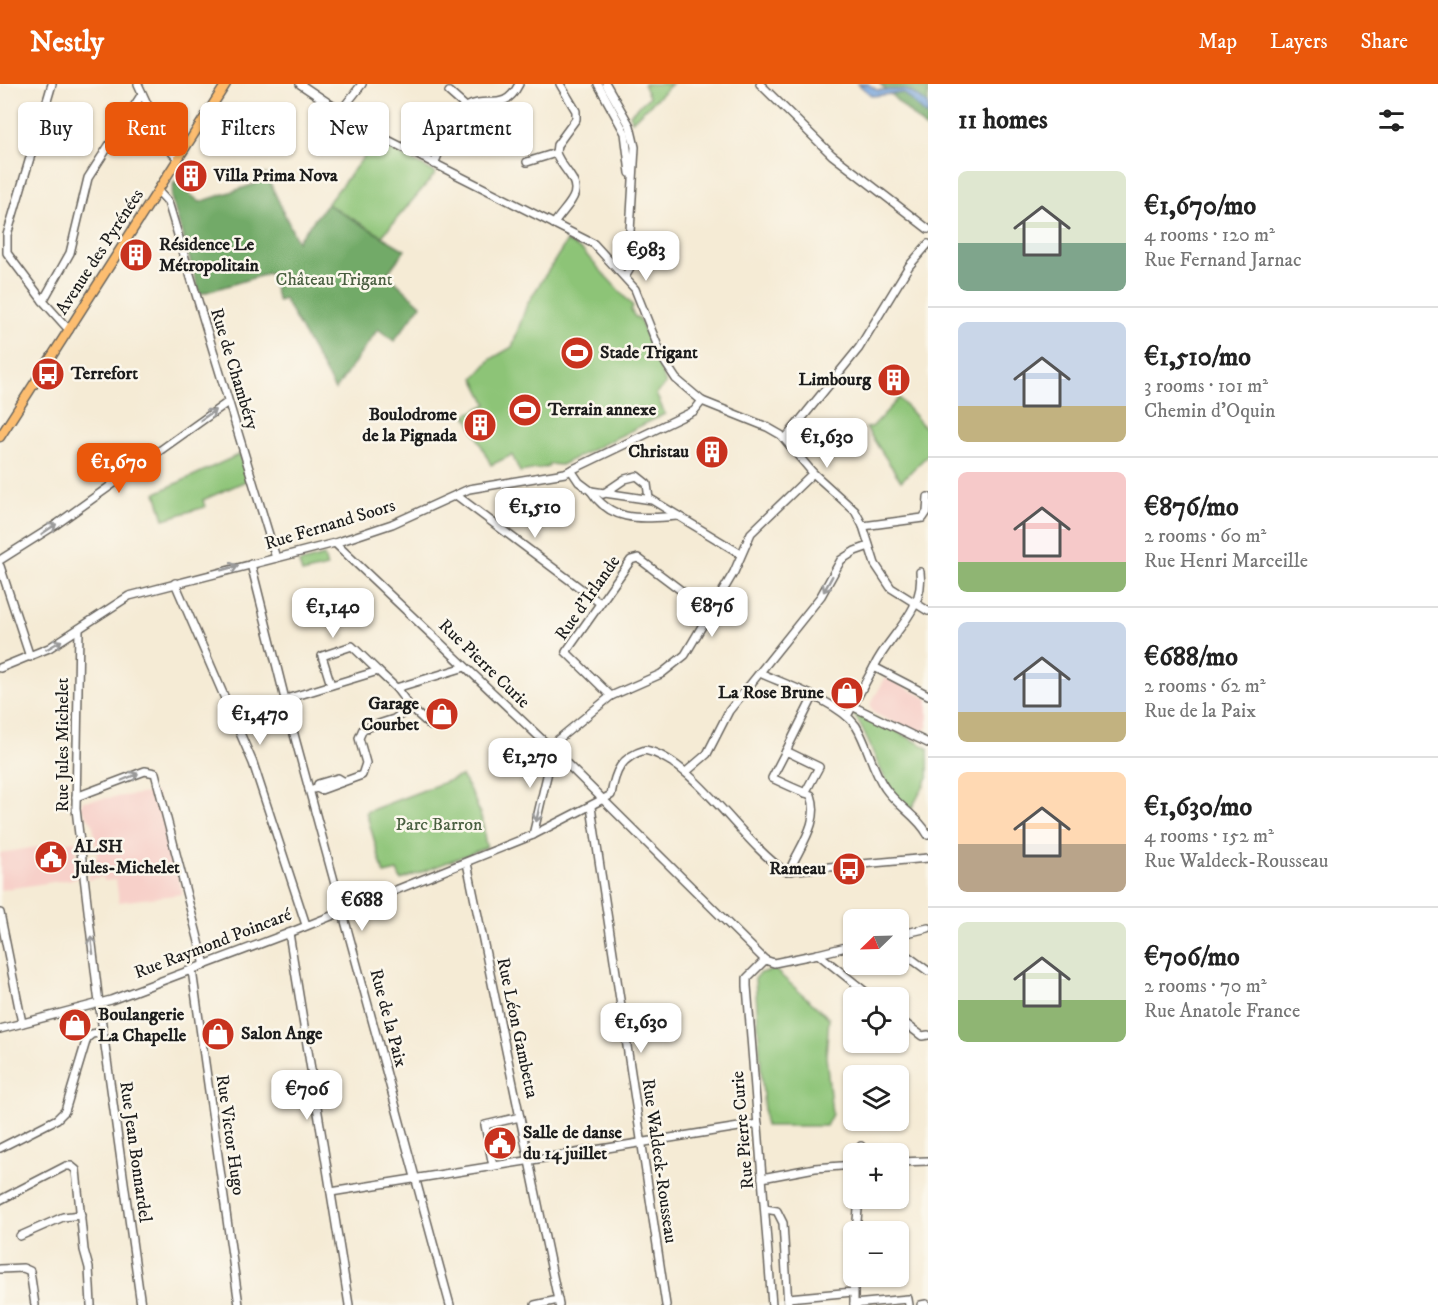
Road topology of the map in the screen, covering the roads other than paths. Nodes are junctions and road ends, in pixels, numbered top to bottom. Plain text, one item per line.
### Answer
1 (52, 84) edge
2 (138, 84) edge
3 (226, 84) edge
4 (300, 84) edge
5 (362, 84) edge
6 (519, 84) edge
7 (560, 84) edge
8 (598, 84) edge
9 (606, 84) edge
10 (760, 84) edge
11 (449, 92) dead end
12 (142, 94) junction
13 (326, 102) edge
14 (348, 102) edge
15 (460, 102) edge
16 (500, 102) edge
17 (389, 141) edge
18 (556, 153) junction
19 (438, 156) edge
20 (178, 159) junction
21 (527, 162) dead end
22 (434, 164) junction
23 (632, 188) junction
24 (158, 191) junction
25 (555, 224) junction
26 (928, 229) edge
27 (928, 244) edge
28 (625, 277) junction
29 (43, 301) junction
30 (69, 330) junction
31 (702, 401) junction
32 (228, 402) junction
33 (0, 437) edge
34 (785, 439) junction
35 (571, 470) junction
36 (813, 473) junction
37 (591, 491) junction
38 (603, 494) junction
39 (456, 495) junction
40 (928, 497) edge
41 (649, 499) junction
42 (678, 516) junction
43 (863, 526) junction
44 (335, 543) junction
45 (869, 546) junction
46 (741, 554) junction
47 (276, 558) junction
48 (0, 560) edge
49 (251, 564) junction
50 (0, 566) edge
51 (920, 572) dead end
52 (175, 583) junction
53 (600, 603) junction
54 (914, 604) junction
55 (928, 611) edge
56 (711, 613) junction
57 (79, 629) junction
58 (30, 657) junction
59 (465, 667) junction
60 (874, 667) junction
61 (0, 668) edge
62 (378, 671) junction
63 (760, 673) junction
64 (331, 685) junction
65 (396, 688) junction
66 (928, 695) edge
67 (611, 696) junction
68 (813, 697) junction
69 (286, 699) junction
70 (854, 706) junction
71 (411, 708) junction
72 (847, 716) junction
73 (431, 726) dead end
74 (927, 740) edge
75 (552, 749) junction
76 (786, 750) junction
77 (686, 772) junction
78 (313, 789) junction
79 (805, 793) junction
80 (76, 797) junction
81 (603, 801) junction
82 (591, 807) junction
83 (928, 835) edge
84 (533, 836) junction
85 (928, 858) edge
86 (467, 863) junction
87 (792, 871) junction
88 (343, 911) junction
89 (0, 913) edge
90 (306, 925) junction
91 (928, 928) edge
92 (909, 932) edge
93 (289, 933) junction
94 (843, 948) edge
95 (818, 954) junction
96 (909, 957) edge
97 (765, 960) junction
98 (205, 965) junction
99 (192, 970) junction
100 (928, 971) edge
101 (859, 987) edge
102 (99, 1003) junction
103 (22, 1023) junction
104 (909, 1025) edge
105 (0, 1029) edge
106 (103, 1032) junction
107 (926, 1037) edge
108 (520, 1117) junction
109 (758, 1124) junction
110 (641, 1143) junction
111 (0, 1148) edge
112 (529, 1160) junction
113 (928, 1161) edge
114 (909, 1162) edge
115 (493, 1166) junction
116 (843, 1166) edge
117 (416, 1178) junction
118 (762, 1178) junction
119 (331, 1192) junction
120 (0, 1200) edge
121 (765, 1209) junction
122 (81, 1215) junction
123 (20, 1236) dead end
124 (0, 1269) edge
125 (853, 1287) edge
126 (853, 1292) junction
127 (788, 1301) edge
128 (559, 1303) edge
129 (34, 1305) edge
130 (91, 1305) edge
131 (141, 1305) edge
132 (239, 1305) edge
133 (349, 1305) edge
134 (450, 1305) edge
135 (535, 1305) edge
136 (666, 1305) edge
137 (772, 1305) edge
138 (854, 1305) edge
139 (909, 1305) edge
140 (921, 1305) edge
141 (926, 1305) edge

1 - 29 street
2 - 12 street
3 - 20 main road, Avenue des Pyrénées
4 - 13 street
5 - 14 street
6 - 16 street
7 - 18 street
8 - 23 street
9 - 23 street
10 - 26 street
11 - 15 street
12 - 20 street
12 - 29 street
17 - 22 street
18 - 21 street
18 - 25 street
19 - 22 street
20 - 24 main road, Avenue des Pyrénées
22 - 25 street
23 - 28 street
24 - 30 main road, Avenue des Pyrénées
24 - 32 street, Rue de Chambéry
25 - 28 street
27 - 34 street
28 - 31 street
29 - 30 street
30 - 33 main road, Avenue des Pyrénées
31 - 34 street
31 - 35 street, Rue Fernand Soors
32 - 47 street, Rue de Chambéry
48 -> 32 street
34 - 36 street
35 - 37 street
35 - 39 street, Rue Fernand Soors
36 - 43 street
36 - 46 street
37 - 38 street
37 - 42 street
38 - 41 street
38 - 41 street
39 - 44 street, Rue Fernand Soors
39 - 53 street
40 - 43 street
41 - 42 street
42 - 46 street
43 - 45 street
44 - 47 street, Rue Fernand Soors
44 - 59 street, Rue Pierre Curie
45 - 54 street
45 -> 63 street
46 - 56 street
47 - 49 street, Rue Fernand Soors
52 -> 49 street, Rue Fernand Soors
49 - 69 street, Rue de la Paix
50 - 58 street
51 - 54 street
52 - 57 street, Rue Fernand Soors
52 - 90 street
53 - 56 street, Rue d'Irlande
53 - 67 street, Rue d'Irlande
54 - 55 street
54 - 60 street
56 - 67 street
58 -> 57 street, Rue Fernand Soors
57 - 80 street, Rue Jules Michelet
58 - 61 street, Rue Fernand Soors
59 - 65 street
59 - 75 street, Rue Pierre Curie
60 - 66 street
60 - 70 street
62 - 64 street
62 - 64 street
62 - 65 street
63 - 68 street
63 - 77 street
64 - 69 street
65 - 71 street
67 - 75 street
68 - 72 street
68 - 76 street
69 - 78 street, Rue de la Paix
70 - 72 street
70 - 74 street
71 - 73 street
71 - 78 street
72 - 83 street
75 - 81 street, Rue Pierre Curie
75 -> 84 street
76 - 79 street
76 - 79 street
77 - 81 street
77 - 87 street
78 - 88 street, Rue de la Paix
79 - 87 street
80 -> 98 street
102 -> 80 street, Rue Jules Michelet
81 - 82 street, Rue Raymond Poincaré
81 - 97 street, Rue Pierre Curie
82 - 84 street, Rue Raymond Poincaré
82 - 110 street, Rue Waldeck-Rousseau
84 - 86 street, Rue Raymond Poincaré
85 - 87 street
86 - 88 street, Rue Raymond Poincaré
86 - 108 street, Rue Léon Gambetta
88 - 90 street, Rue Raymond Poincaré
88 - 117 street, Rue de la Paix
89 - 103 street
90 - 93 street, Rue Raymond Poincaré
91 - 92 street
93 - 98 street, Rue Raymond Poincaré
93 - 119 street
94 - 95 street
95 - 97 street, Rue Pierre Curie
95 - 101 street
96 - 100 street
97 - 109 street, Rue Pierre Curie
98 - 99 street, Rue Raymond Poincaré
99 - 102 street, Rue Raymond Poincaré
99 - 132 street, Rue Victor Hugo
102 - 103 street, Rue Raymond Poincaré
102 - 106 street, Rue Jean Bonnardel
103 - 105 street, Rue Raymond Poincaré
104 - 107 street
106 - 111 street
106 - 131 street, Rue Jean Bonnardel
108 - 112 street, Rue Léon Gambetta
108 - 115 street
109 - 110 street
109 - 118 street, Rue Pierre Curie
110 - 112 street
110 - 136 street, Rue Waldeck-Rousseau
112 - 115 street
112 - 128 street, Rue Léon Gambetta
113 - 114 street
115 - 117 street
116 - 118 street
117 - 119 street
117 - 134 street, Rue de la Paix
118 - 121 street, Rue Pierre Curie
119 - 133 street
120 - 122 street
121 - 127 street
121 - 137 street, Rue Pierre Curie
122 - 123 street
122 - 130 street
124 - 129 street
125 - 126 street
126 - 127 street
126 - 138 street
128 - 135 street
138 - 139 street
140 - 141 street

